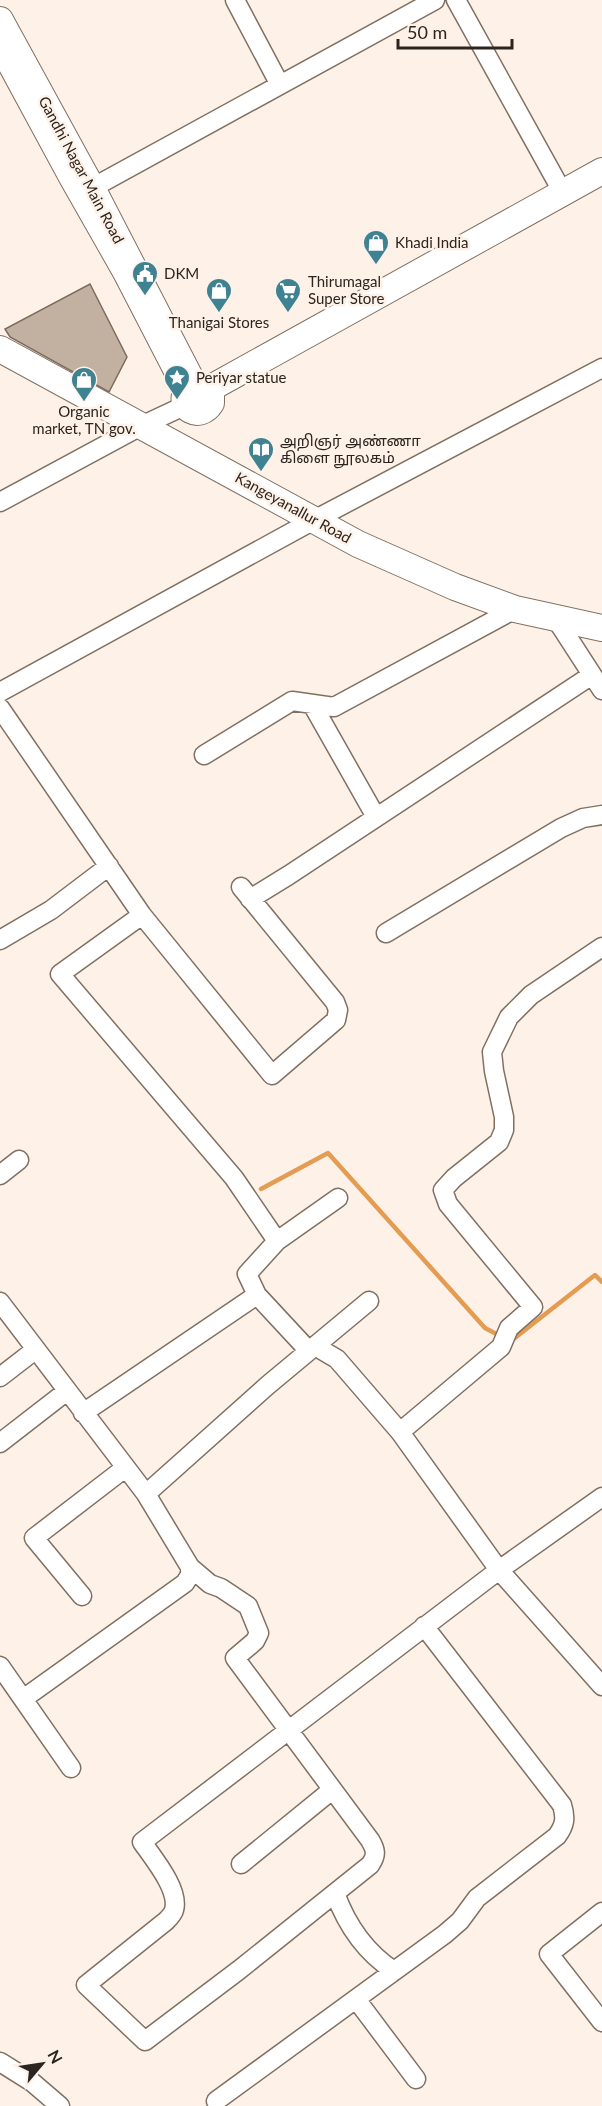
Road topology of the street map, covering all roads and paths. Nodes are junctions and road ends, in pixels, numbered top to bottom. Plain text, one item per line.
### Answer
1 (235, 0) edge
2 (435, 0) edge
3 (456, 0) edge
4 (0, 20) edge
5 (0, 44) edge
6 (280, 85) junction
7 (602, 171) edge
8 (92, 189) junction
9 (563, 193) junction
10 (0, 349) edge
11 (602, 368) edge
12 (194, 392) junction
13 (139, 427) junction
14 (0, 502) edge
15 (314, 520) junction
16 (515, 609) junction
17 (556, 619) junction
18 (602, 628) edge
19 (597, 682) edge
20 (0, 692) edge
21 (312, 704) junction
22 (0, 708) edge
23 (204, 755) dead end
24 (602, 815) edge
25 (376, 817) junction
26 (109, 866) junction
27 (142, 915) junction
28 (386, 933) dead end
29 (0, 940) edge
30 (602, 947) edge
31 (18, 1160) dead end
32 (0, 1175) edge
33 (338, 1198) dead end
34 (278, 1241) junction
35 (258, 1295) junction
36 (369, 1301) dead end
37 (0, 1302) edge
38 (312, 1348) junction
39 (35, 1350) junction
40 (0, 1377) edge
41 (67, 1391) junction
42 (83, 1413) junction
43 (400, 1432) junction
44 (0, 1443) edge
45 (125, 1468) junction
46 (146, 1494) junction
47 (602, 1497) edge
48 (190, 1567) junction
49 (499, 1570) junction
50 (82, 1596) dead end
51 (424, 1626) junction
52 (0, 1666) edge
53 (602, 1686) edge
54 (23, 1699) junction
55 (287, 1730) junction
56 (71, 1768) dead end
57 (332, 1790) junction
58 (241, 1864) dead end
59 (335, 1893) junction
60 (602, 1912) edge
61 (394, 1971) junction
62 (356, 1999) junction
63 (602, 2022) edge
64 (0, 2062) edge
65 (416, 2079) dead end
66 (216, 2101) dead end
67 (60, 2106) edge

1 - 6 street
2 - 6 street
3 - 9 street
4 - 8 main road, Gandhi Nagar Main Road
5 - 12 main road
6 - 8 street
7 - 9 main road
8 - 12 main road, Gandhi Nagar Main Road
9 - 12 main road
10 - 13 main road, Kangeyanallur Road
11 - 15 street
12 - 13 street
13 - 14 street
13 - 15 main road, Kangeyanallur Road
15 - 16 main road, Kangeyanallur Road
15 - 20 street
16 - 17 main road, Kangeyanallur Road
16 - 21 street
17 - 18 main road, Kangeyanallur Road
17 - 19 street
19 - 25 street
21 - 23 street
21 - 25 street
22 - 26 street
24 - 28 street
25 - 27 street
26 - 27 street
26 - 29 street
27 - 34 street
30 - 43 street
31 - 32 street
33 - 34 street
34 - 35 street
35 - 38 street
35 - 42 street
36 - 38 street
37 - 39 street
38 - 43 street
38 - 46 street
39 - 40 street
39 - 41 street
41 - 42 street
41 - 44 street
42 - 45 street
43 - 49 street
45 - 46 street
45 - 50 street
46 - 48 street
47 - 49 street
48 - 54 street
48 - 55 street
49 - 51 street
49 - 53 street
51 - 55 street
51 - 61 street
52 - 54 street
54 - 56 street
55 - 57 street
55 - 59 street
57 - 58 street
57 - 59 street
59 - 61 street
60 - 63 street
61 - 62 street
62 - 65 street
62 - 66 street
64 - 67 street

